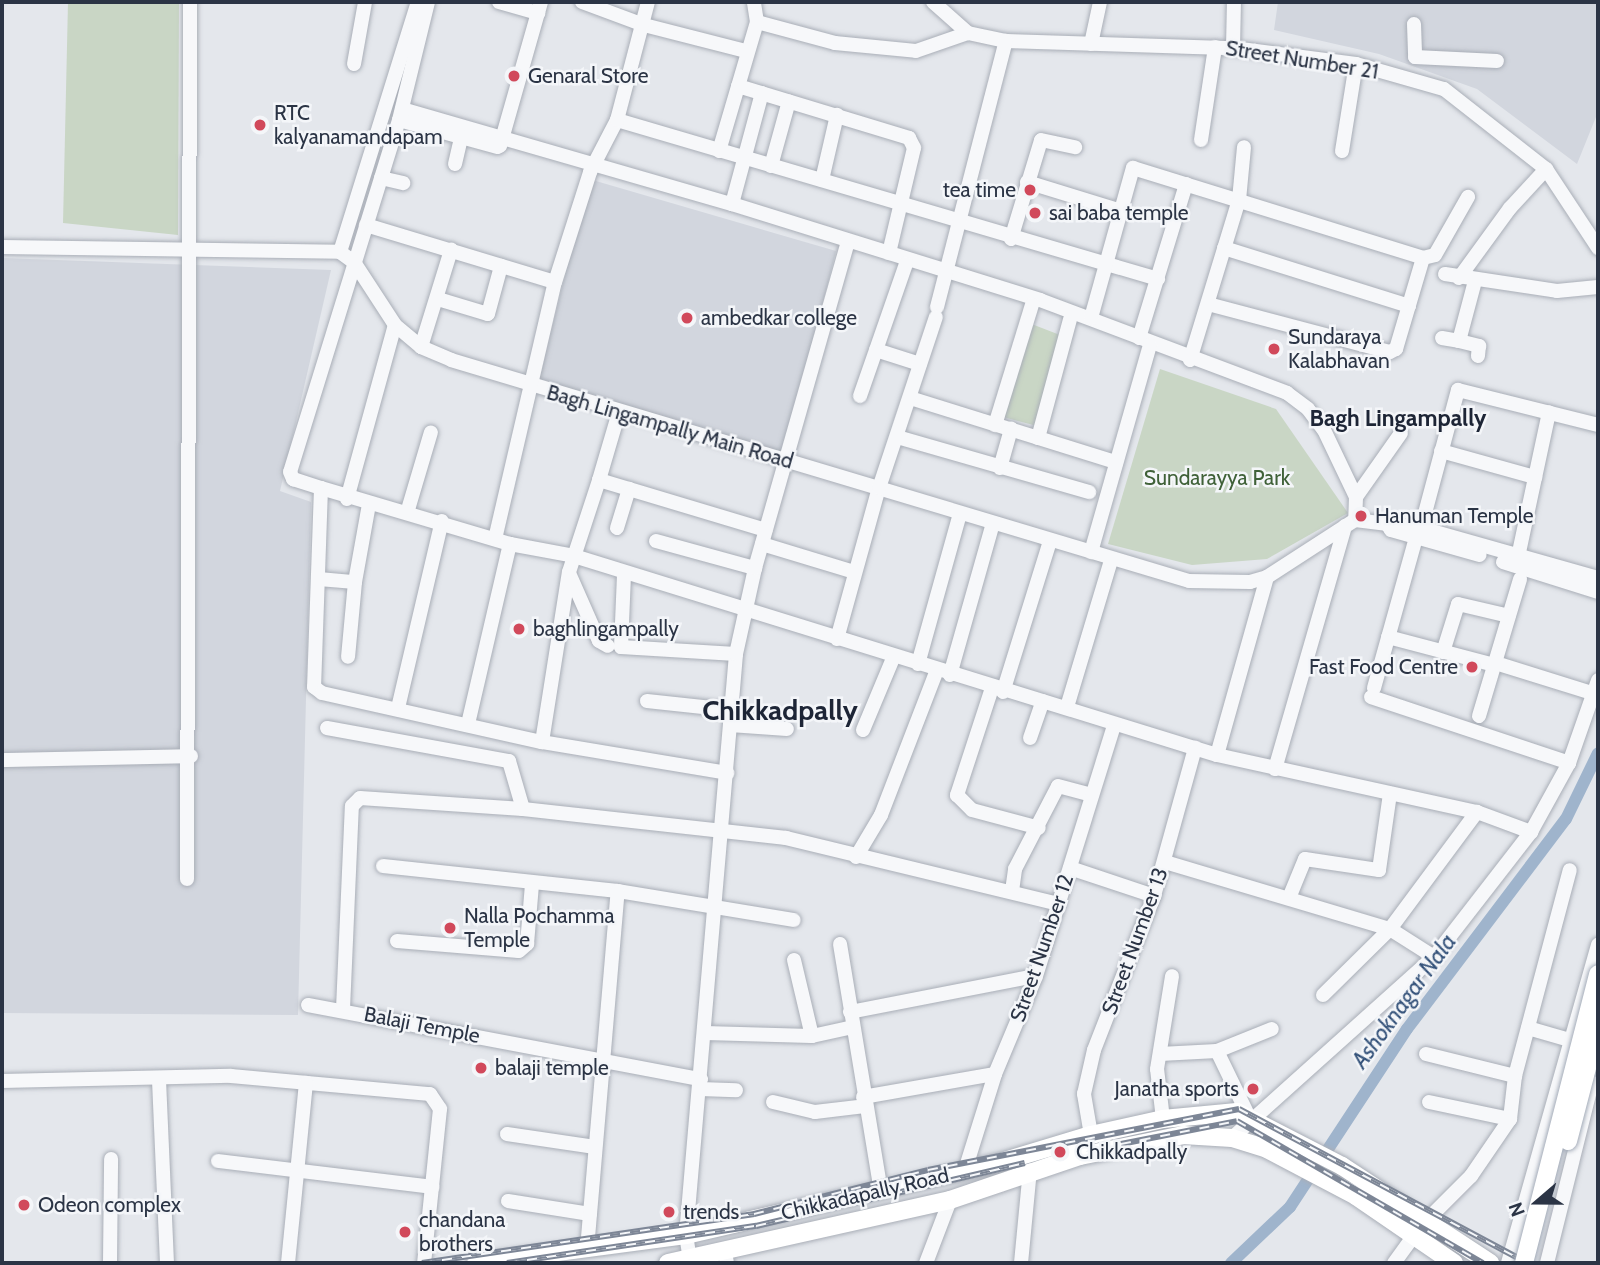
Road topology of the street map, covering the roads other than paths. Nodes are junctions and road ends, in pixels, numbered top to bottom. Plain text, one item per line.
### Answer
1 (190, 2) edge
2 (365, 2) edge
3 (418, 2) edge
4 (428, 2) edge
5 (499, 2) edge
6 (582, 2) edge
7 (648, 2) edge
8 (754, 2) edge
9 (1100, 2) edge
10 (1234, 2) edge
11 (941, 5) edge
12 (539, 7) edge
13 (757, 22) junction
14 (1414, 24) dead end
15 (643, 25) junction
16 (968, 33) junction
17 (1006, 41) junction
18 (1091, 44) junction
19 (1215, 47) junction
20 (1233, 48) junction
21 (746, 51) junction
22 (1497, 61) dead end
23 (354, 64) dead end
24 (1356, 64) junction
25 (738, 86) junction
26 (762, 93) junction
27 (789, 101) junction
28 (401, 115) junction
29 (837, 116) junction
30 (617, 120) junction
31 (461, 137) junction
32 (1200, 139) dead end
33 (501, 143) junction
34 (1075, 147) dead end
35 (1244, 147) dead end
36 (719, 151) junction
37 (1342, 151) dead end
38 (744, 159) junction
39 (455, 164) dead end
40 (771, 166) junction
41 (592, 168) junction
42 (1546, 169) junction
43 (381, 178) junction
44 (821, 180) junction
45 (1027, 182) junction
46 (403, 183) dead end
47 (1186, 184) junction
48 (1468, 197) dead end
49 (1239, 200) junction
50 (902, 203) junction
51 (732, 204) junction
52 (1121, 211) junction
53 (958, 219) junction
54 (366, 225) junction
55 (1011, 239) junction
56 (847, 243) junction
57 (2, 247) edge
58 (1224, 248) junction
59 (1598, 248) edge
60 (451, 250) junction
61 (191, 252) junction
62 (341, 252) junction
63 (889, 253) junction
64 (1423, 258) junction
65 (354, 262) junction
66 (906, 264) junction
67 (501, 265) junction
68 (1105, 265) junction
69 (944, 274) junction
70 (1158, 279) junction
71 (1475, 281) junction
72 (555, 282) junction
73 (1598, 287) edge
74 (438, 299) junction
75 (1208, 304) junction
76 (1032, 305) junction
77 (1409, 306) junction
78 (1091, 318) junction
79 (1070, 319) junction
80 (395, 325) junction
81 (1442, 338) dead end
82 (1459, 341) junction
83 (1144, 342) junction
84 (421, 347) junction
85 (876, 350) junction
86 (1478, 356) dead end
87 (1190, 360) junction
88 (920, 364) junction
89 (531, 386) junction
90 (860, 396) dead end
91 (910, 398) junction
92 (619, 412) junction
93 (1549, 412) junction
94 (995, 425) junction
95 (1598, 425) edge
96 (1011, 429) junction
97 (431, 432) dead end
98 (1401, 433) dead end
99 (897, 437) junction
100 (1038, 438) junction
101 (1441, 451) junction
102 (788, 461) junction
103 (1116, 462) junction
104 (1000, 468) junction
105 (1535, 477) junction
106 (599, 480) junction
107 (321, 488) junction
108 (879, 488) junction
109 (629, 489) junction
110 (1089, 492) dead end
111 (1356, 497) junction
112 (347, 499) junction
113 (369, 504) junction
114 (407, 513) junction
115 (960, 514) junction
116 (442, 521) junction
117 (993, 523) junction
118 (1350, 523) junction
119 (617, 528) dead end
120 (1418, 533) junction
121 (764, 537) junction
122 (495, 539) junction
123 (656, 541) dead end
124 (1050, 541) junction
125 (510, 544) junction
126 (1091, 552) junction
127 (574, 556) junction
128 (1518, 557) junction
129 (1111, 560) junction
130 (755, 568) junction
131 (569, 572) junction
132 (855, 572) junction
133 (624, 575) junction
134 (1267, 577) junction
135 (1598, 578) edge
136 (319, 579) junction
137 (1520, 579) dead end
138 (355, 582) junction
139 (1598, 592) edge
140 (745, 608) junction
141 (1509, 616) junction
142 (1388, 637) junction
143 (837, 639) junction
144 (608, 646) dead end
145 (1443, 652) junction
146 (736, 654) junction
147 (894, 656) junction
148 (348, 657) dead end
149 (918, 664) junction
150 (1498, 665) junction
151 (944, 673) junction
152 (1597, 687) edge
153 (998, 690) junction
154 (647, 701) dead end
155 (1043, 701) junction
156 (1067, 707) junction
157 (398, 708) junction
158 (731, 710) junction
159 (1479, 716) dead end
160 (468, 724) junction
161 (730, 725) junction
162 (1114, 725) junction
163 (327, 727) dead end
164 (787, 729) dead end
165 (863, 730) dead end
166 (1030, 738) dead end
167 (542, 742) junction
168 (1195, 748) junction
169 (191, 755) junction
170 (1217, 755) junction
171 (2, 760) edge
172 (1569, 763) junction
173 (1275, 769) junction
174 (727, 773) junction
175 (1092, 794) junction
176 (1390, 794) junction
177 (523, 809) junction
178 (1477, 812) junction
179 (1039, 828) junction
180 (1531, 832) junction
181 (720, 833) junction
182 (856, 857) junction
183 (1165, 862) junction
184 (383, 866) dead end
185 (1070, 868) junction
186 (1570, 870) dead end
187 (187, 879) dead end
188 (532, 884) junction
189 (618, 891) junction
190 (1012, 891) junction
191 (1154, 897) junction
192 (1289, 898) junction
193 (1059, 904) junction
194 (714, 909) junction
195 (794, 920) dead end
196 (1390, 929) junction
197 (397, 941) dead end
198 (840, 944) dead end
199 (1598, 944) edge
200 (1434, 957) junction
201 (794, 960) dead end
202 (1598, 974) edge
203 (1036, 976) junction
204 (1172, 976) dead end
205 (1324, 995) dead end
206 (307, 1004) dead end
207 (344, 1009) junction
208 (850, 1012) junction
209 (1598, 1026) edge
210 (853, 1027) junction
211 (1528, 1028) junction
212 (1272, 1029) dead end
213 (705, 1033) junction
214 (811, 1036) junction
215 (1572, 1040) junction
216 (1598, 1049) edge
217 (1217, 1051) junction
218 (1160, 1054) junction
219 (1426, 1054) dead end
220 (1598, 1058) edge
221 (606, 1062) junction
222 (995, 1074) junction
223 (1515, 1076) junction
224 (159, 1080) junction
225 (2, 1081) edge
226 (306, 1083) junction
227 (701, 1084) junction
228 (736, 1090) dead end
229 (864, 1101) junction
230 (1429, 1101) dead end
231 (773, 1102) dead end
232 (1163, 1119) junction
233 (1250, 1119) junction
234 (1510, 1119) junction
235 (508, 1134) dead end
236 (1091, 1135) junction
237 (1232, 1138) junction
238 (595, 1147) junction
239 (111, 1159) dead end
240 (218, 1161) dead end
241 (299, 1170) junction
242 (965, 1170) junction
243 (1030, 1170) junction
244 (432, 1187) junction
245 (881, 1191) junction
246 (950, 1200) junction
247 (508, 1201) dead end
248 (590, 1213) junction
249 (1425, 1222) junction
250 (686, 1235) junction
251 (1413, 1237) junction
252 (587, 1249) junction
253 (726, 1258) edge
254 (690, 1260) junction
255 (110, 1263) edge
256 (167, 1263) edge
257 (288, 1263) edge
258 (424, 1263) edge
259 (476, 1263) edge
260 (668, 1263) edge
261 (926, 1263) edge
262 (1021, 1263) edge
263 (1394, 1263) edge
264 (1454, 1263) edge
265 (1490, 1263) edge
266 (1508, 1263) edge
267 (1524, 1263) edge
268 (1535, 1263) edge
269 (1547, 1263) edge

1 - 61 street
2 - 23 street
3 - 62 street
4 - 28 street
5 - 12 street
6 - 15 street
7 - 15 street
8 - 13 street
9 - 18 street
10 - 20 street
11 - 16 street, Street Number 21
12 - 33 street
13 - 16 street
13 - 21 street
14 - 22 street
15 - 21 street
15 - 30 street
16 - 17 street, Street Number 21
17 - 18 street, Street Number 21
17 - 53 street
18 - 19 street, Street Number 21
19 - 20 street, Street Number 21
19 - 32 street
20 - 24 street, Street Number 21
21 - 25 street
24 - 37 street
24 - 42 street, Street Number 21
25 - 26 street
25 - 36 street
26 - 27 street
26 - 38 street
27 - 29 street
27 - 40 street
28 - 31 street
28 - 33 street
28 - 43 street
29 - 44 street
29 - 50 street
30 - 36 street
30 - 41 street
31 - 33 street
31 - 39 street
33 - 41 street
34 - 45 street
35 - 49 street
36 - 38 street
38 - 40 street
38 - 51 street
40 - 44 street
41 - 51 street
41 - 56 street
41 - 72 street
42 - 59 street, Street Number 21
42 - 71 street
43 - 46 street
43 - 54 street
44 - 50 street
45 - 52 street
45 - 55 street
47 - 49 street
47 - 52 street
47 - 70 street
48 - 64 street
49 - 58 street
49 - 64 street
50 - 53 street
50 - 63 street
51 - 56 street
52 - 68 street
53 - 55 street
53 - 69 street
54 - 60 street
54 - 65 street
55 - 68 street
56 - 63 street
56 - 66 street
56 - 102 street
57 - 61 street
58 - 75 street
58 - 77 street
60 - 67 street
60 - 74 street
61 - 62 street
61 - 169 street
62 - 65 street, Bagh Lingampally Main Road
63 - 69 street
64 - 77 street
65 - 80 street, Bagh Lingampally Main Road
65 - 107 street
66 - 69 street
66 - 85 street
67 - 72 street
67 - 74 street
68 - 70 street
68 - 78 street
69 - 76 street
69 - 78 street
69 - 88 street
70 - 83 street
71 - 73 street
71 - 82 street
72 - 89 street
74 - 84 street
75 - 77 street
75 - 87 street
76 - 79 street
76 - 94 street
78 - 83 street
79 - 83 street
79 - 100 street
80 - 84 street, Bagh Lingampally Main Road
80 - 112 street
81 - 82 street
82 - 86 street
83 - 87 street
83 - 103 street
84 - 89 street, Bagh Lingampally Main Road
85 - 88 street
85 - 90 street
87 - 111 street
88 - 91 street
89 - 92 street, Bagh Lingampally Main Road
89 - 122 street
91 - 94 street
91 - 99 street
92 - 102 street, Bagh Lingampally Main Road
92 - 106 street
93 - 95 street
93 - 101 street
93 - 105 street
94 - 96 street
96 - 100 street
96 - 104 street
97 - 114 street
98 - 111 street
99 - 104 street
99 - 108 street
100 - 103 street
101 - 105 street
101 - 120 street
102 - 108 street, Bagh Lingampally Main Road
102 - 121 street
103 - 126 street
104 - 110 street
105 - 128 street
106 - 109 street
106 - 127 street
107 - 112 street
107 - 136 street
108 - 115 street, Bagh Lingampally Main Road
108 - 132 street
109 - 119 street
109 - 121 street
111 - 118 street
112 - 113 street
113 - 114 street
113 - 138 street
114 - 116 street
115 - 117 street, Bagh Lingampally Main Road
115 - 149 street
116 - 122 street
116 - 157 street
117 - 124 street, Bagh Lingampally Main Road
117 - 151 street
118 - 120 street
118 - 134 street, Bagh Lingampally Main Road
118 - 173 street
120 - 128 street
120 - 139 street
120 - 142 street
121 - 130 street
121 - 132 street
122 - 125 street
123 - 130 street
124 - 126 street, Bagh Lingampally Main Road
124 - 153 street
125 - 127 street
125 - 160 street
126 - 129 street, Bagh Lingampally Main Road
127 - 131 street
127 - 133 street
128 - 135 street
129 - 134 street, Bagh Lingampally Main Road
129 - 156 street
130 - 140 street
131 - 144 street
131 - 167 street
132 - 143 street
133 - 140 street
133 - 146 street
134 - 170 street
136 - 138 street
136 - 157 street
137 - 141 street
138 - 148 street
140 - 143 street
140 - 146 street
141 - 145 street
141 - 150 street
142 - 145 street
142 - 172 street
143 - 147 street
145 - 150 street
146 - 158 street
147 - 149 street
147 - 165 street
149 - 151 street
150 - 152 street
150 - 159 street
151 - 153 street
151 - 182 street
152 - 172 street
153 - 155 street
153 - 179 street
154 - 158 street
155 - 156 street
155 - 166 street
156 - 162 street
157 - 160 street
158 - 161 street
160 - 167 street
161 - 164 street
161 - 174 street
162 - 168 street
162 - 175 street, Street Number 12
163 - 177 street
167 - 174 street
168 - 170 street
168 - 183 street, Street Number 13
169 - 171 street
169 - 187 street
170 - 173 street
172 - 180 street
173 - 176 street
174 - 181 street
175 - 179 street
175 - 185 street, Street Number 12
176 - 178 street
176 - 192 street
177 - 181 street
177 - 207 street
178 - 180 street
178 - 196 street
179 - 190 street
180 - 200 street
181 - 182 street
181 - 194 street
182 - 190 street
183 - 191 street, Street Number 13
183 - 192 street
184 - 188 street
185 - 191 street
185 - 193 street, Street Number 12
186 - 211 street
188 - 189 street
188 - 197 street
189 - 194 street
189 - 221 street
190 - 193 street
191 - 236 street, Street Number 13
192 - 196 street
193 - 203 street, Street Number 12
194 - 195 street
194 - 213 street
196 - 200 street
196 - 205 street
198 - 208 street
199 - 215 street
200 - 233 street
201 - 214 street
202 - 267 main road, bridge
203 - 208 street
203 - 222 street, Street Number 12
204 - 218 street
206 - 207 street, Balaji Temple
207 - 221 street, Balaji Temple
208 - 210 street
209 - 268 main road, bridge
210 - 214 street
210 - 229 street
211 - 215 street
211 - 223 street
212 - 217 street
213 - 214 street
213 - 227 street
215 - 216 street
215 - 266 street
217 - 218 street
217 - 233 street
218 - 232 street
219 - 223 street
220 - 269 street
221 - 227 street, Balaji Temple
221 - 238 street
222 - 229 street
222 - 242 street, Street Number 12
223 - 234 street
224 - 225 street
224 - 226 street
224 - 256 street
226 - 241 street
226 - 244 street
227 - 228 street, Balaji Temple
227 - 250 street
229 - 231 street
229 - 245 street
230 - 234 street
232 - 233 main road, Chikkadapally Road
232 - 236 main road, Chikkadapally Road
233 - 237 street
233 - 249 main road, Chikkadapally Road
234 - 249 street
235 - 238 street
236 - 242 main road, Chikkadapally Road
237 - 243 main road, Chikkadapally Road
237 - 251 main road, Chikkadapally Road
238 - 248 street
239 - 255 street
240 - 241 street
241 - 244 street
241 - 257 street
242 - 245 main road, Chikkadapally Road
243 - 246 main road, Chikkadapally Road
243 - 262 street
244 - 258 street
245 - 250 main road, Chikkadapally Road
246 - 253 main road, Chikkadapally Road
246 - 261 street
247 - 248 street
248 - 252 street
249 - 265 main road, Chikkadapally Road
250 - 252 main road, Chikkadapally Road
250 - 254 street
251 - 263 street
251 - 264 main road, Chikkadapally Road
252 - 259 main road, Chikkadapally Road
253 - 254 main road, Chikkadapally Road
254 - 260 main road, Chikkadapally Road

